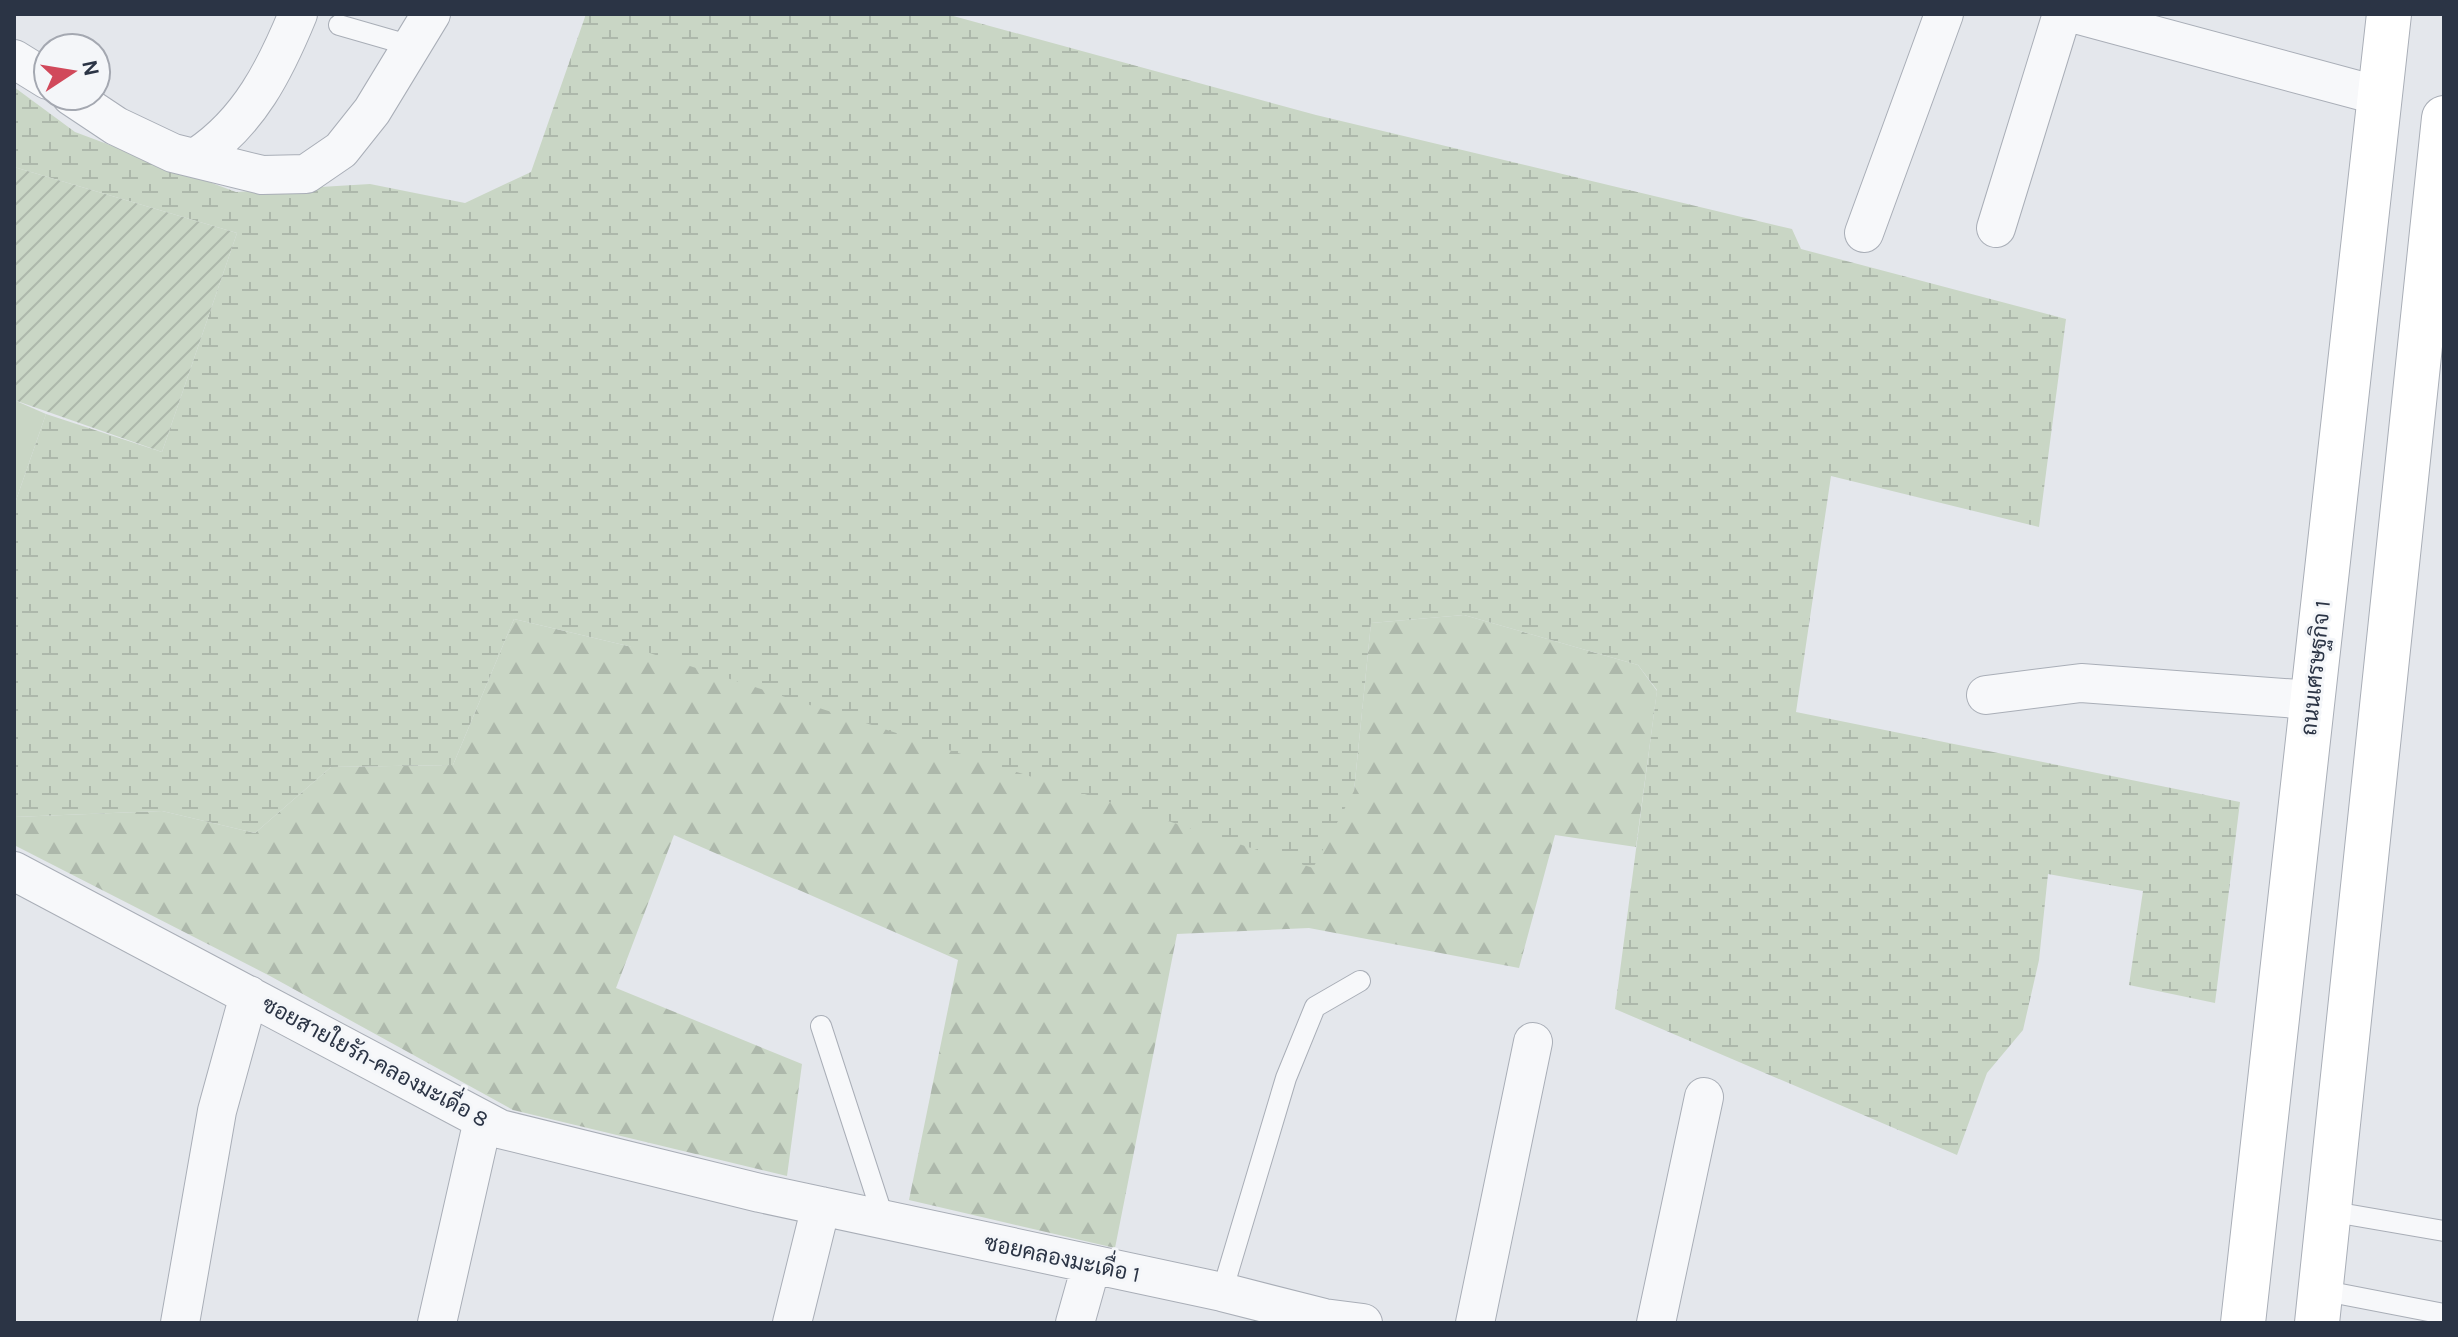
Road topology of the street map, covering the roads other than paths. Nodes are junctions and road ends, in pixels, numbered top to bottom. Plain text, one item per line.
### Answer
1 (298, 14) edge
2 (431, 14) edge
3 (1944, 14) edge
4 (2062, 14) edge
5 (2075, 14) edge
6 (2389, 14) edge
7 (339, 25) dead end
8 (412, 46) junction
9 (14, 59) edge
10 (32, 70) edge
11 (2380, 96) junction
12 (95, 112) edge
13 (2444, 119) edge
14 (198, 156) junction
15 (1996, 228) dead end
16 (1864, 233) dead end
17 (2430, 389) edge
18 (1986, 695) dead end
19 (2312, 700) junction
20 (14, 872) edge
21 (1360, 981) dead end
22 (249, 995) junction
23 (821, 1026) dead end
24 (1533, 1042) dead end
25 (1704, 1097) dead end
26 (483, 1120) junction
27 (760, 1193) joint
28 (821, 1206) junction
29 (2328, 1211) junction
30 (884, 1220) junction
31 (2444, 1231) edge
32 (1091, 1266) junction
33 (1222, 1292) junction
34 (2319, 1306) edge
35 (2444, 1314) edge
36 (1324, 1320) edge
37 (180, 1323) edge
38 (437, 1323) edge
39 (792, 1323) edge
40 (1075, 1323) edge
41 (1363, 1323) edge
42 (1475, 1323) edge
43 (1656, 1323) edge
44 (2243, 1323) edge

1 - 14 street
2 - 8 street
3 - 16 street
4 - 15 street
5 - 11 street
6 - 11 main road, ถนนเศรษฐกิจ 1
7 - 8 lane
8 - 14 street
9 - 10 street
11 - 19 main road, ถนนเศรษฐกิจ 1
12 - 14 street
13 - 17 main road
17 - 29 main road
18 - 19 street
19 - 44 main road, ถนนเศรษฐกิจ 1
20 - 22 street, ซอยสายใยรัก-คลองมะเดื่อ 8
21 - 33 lane
22 - 26 street, ซอยสายใยรัก-คลองมะเดื่อ 8
22 - 37 street
23 - 30 lane
24 - 42 street
25 - 43 street
26 - 27 street, ซอยสายใยรัก-คลองมะเดื่อ 8
26 - 38 street
27 - 28 street, ซอยคลองมะเดื่อ 1
28 - 30 street, ซอยคลองมะเดื่อ 1
28 - 39 street
29 - 31 lane
29 - 34 main road
30 - 32 street, ซอยคลองมะเดื่อ 1
32 - 33 street, ซอยคลองมะเดื่อ 1
32 - 40 street
33 - 36 street, ซอยคลองมะเดื่อ 1
34 - 35 lane
36 - 41 street, ซอยคลองมะเดื่อ 1

